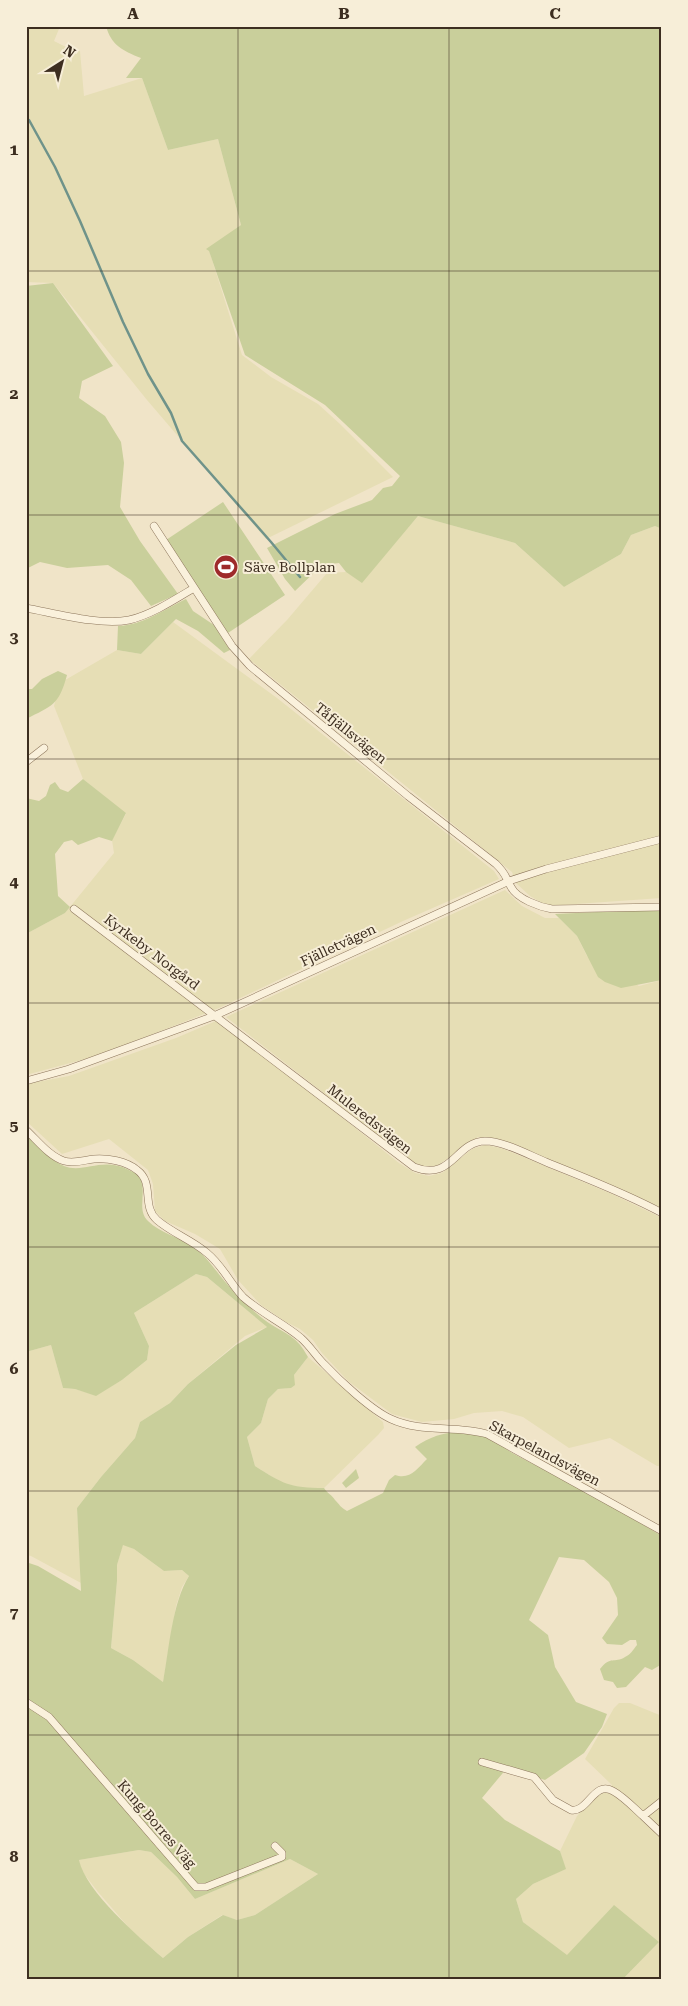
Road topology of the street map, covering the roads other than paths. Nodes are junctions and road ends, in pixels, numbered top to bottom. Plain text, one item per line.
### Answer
1 (154, 526) dead end
2 (194, 588) junction
3 (26, 608) edge
4 (44, 748) dead end
5 (26, 762) edge
6 (662, 839) edge
7 (509, 881) junction
8 (662, 907) edge
9 (74, 909) dead end
10 (214, 1016) junction
11 (26, 1081) edge
12 (26, 1130) edge
13 (662, 1213) edge
14 (662, 1531) edge
15 (26, 1702) edge
16 (482, 1762) dead end
17 (662, 1802) edge
18 (643, 1816) junction
19 (662, 1834) edge
20 (275, 1846) dead end

1 - 2 street, Tåfjällsvägen
2 - 3 street
2 - 7 street, Tåfjällsvägen
4 - 5 street
6 - 7 street, Fjälletvägen
7 - 8 street, Tåfjällsvägen
7 - 10 street, Fjälletvägen
9 - 10 street, Kyrkeby Norgård
10 - 11 street, Fjälletvägen
10 - 13 street, Muleredsvägen
12 - 14 street, Skarpelandsvägen
15 - 20 street, Kung Borres Väg
16 - 18 street
17 - 18 street
18 - 19 street

